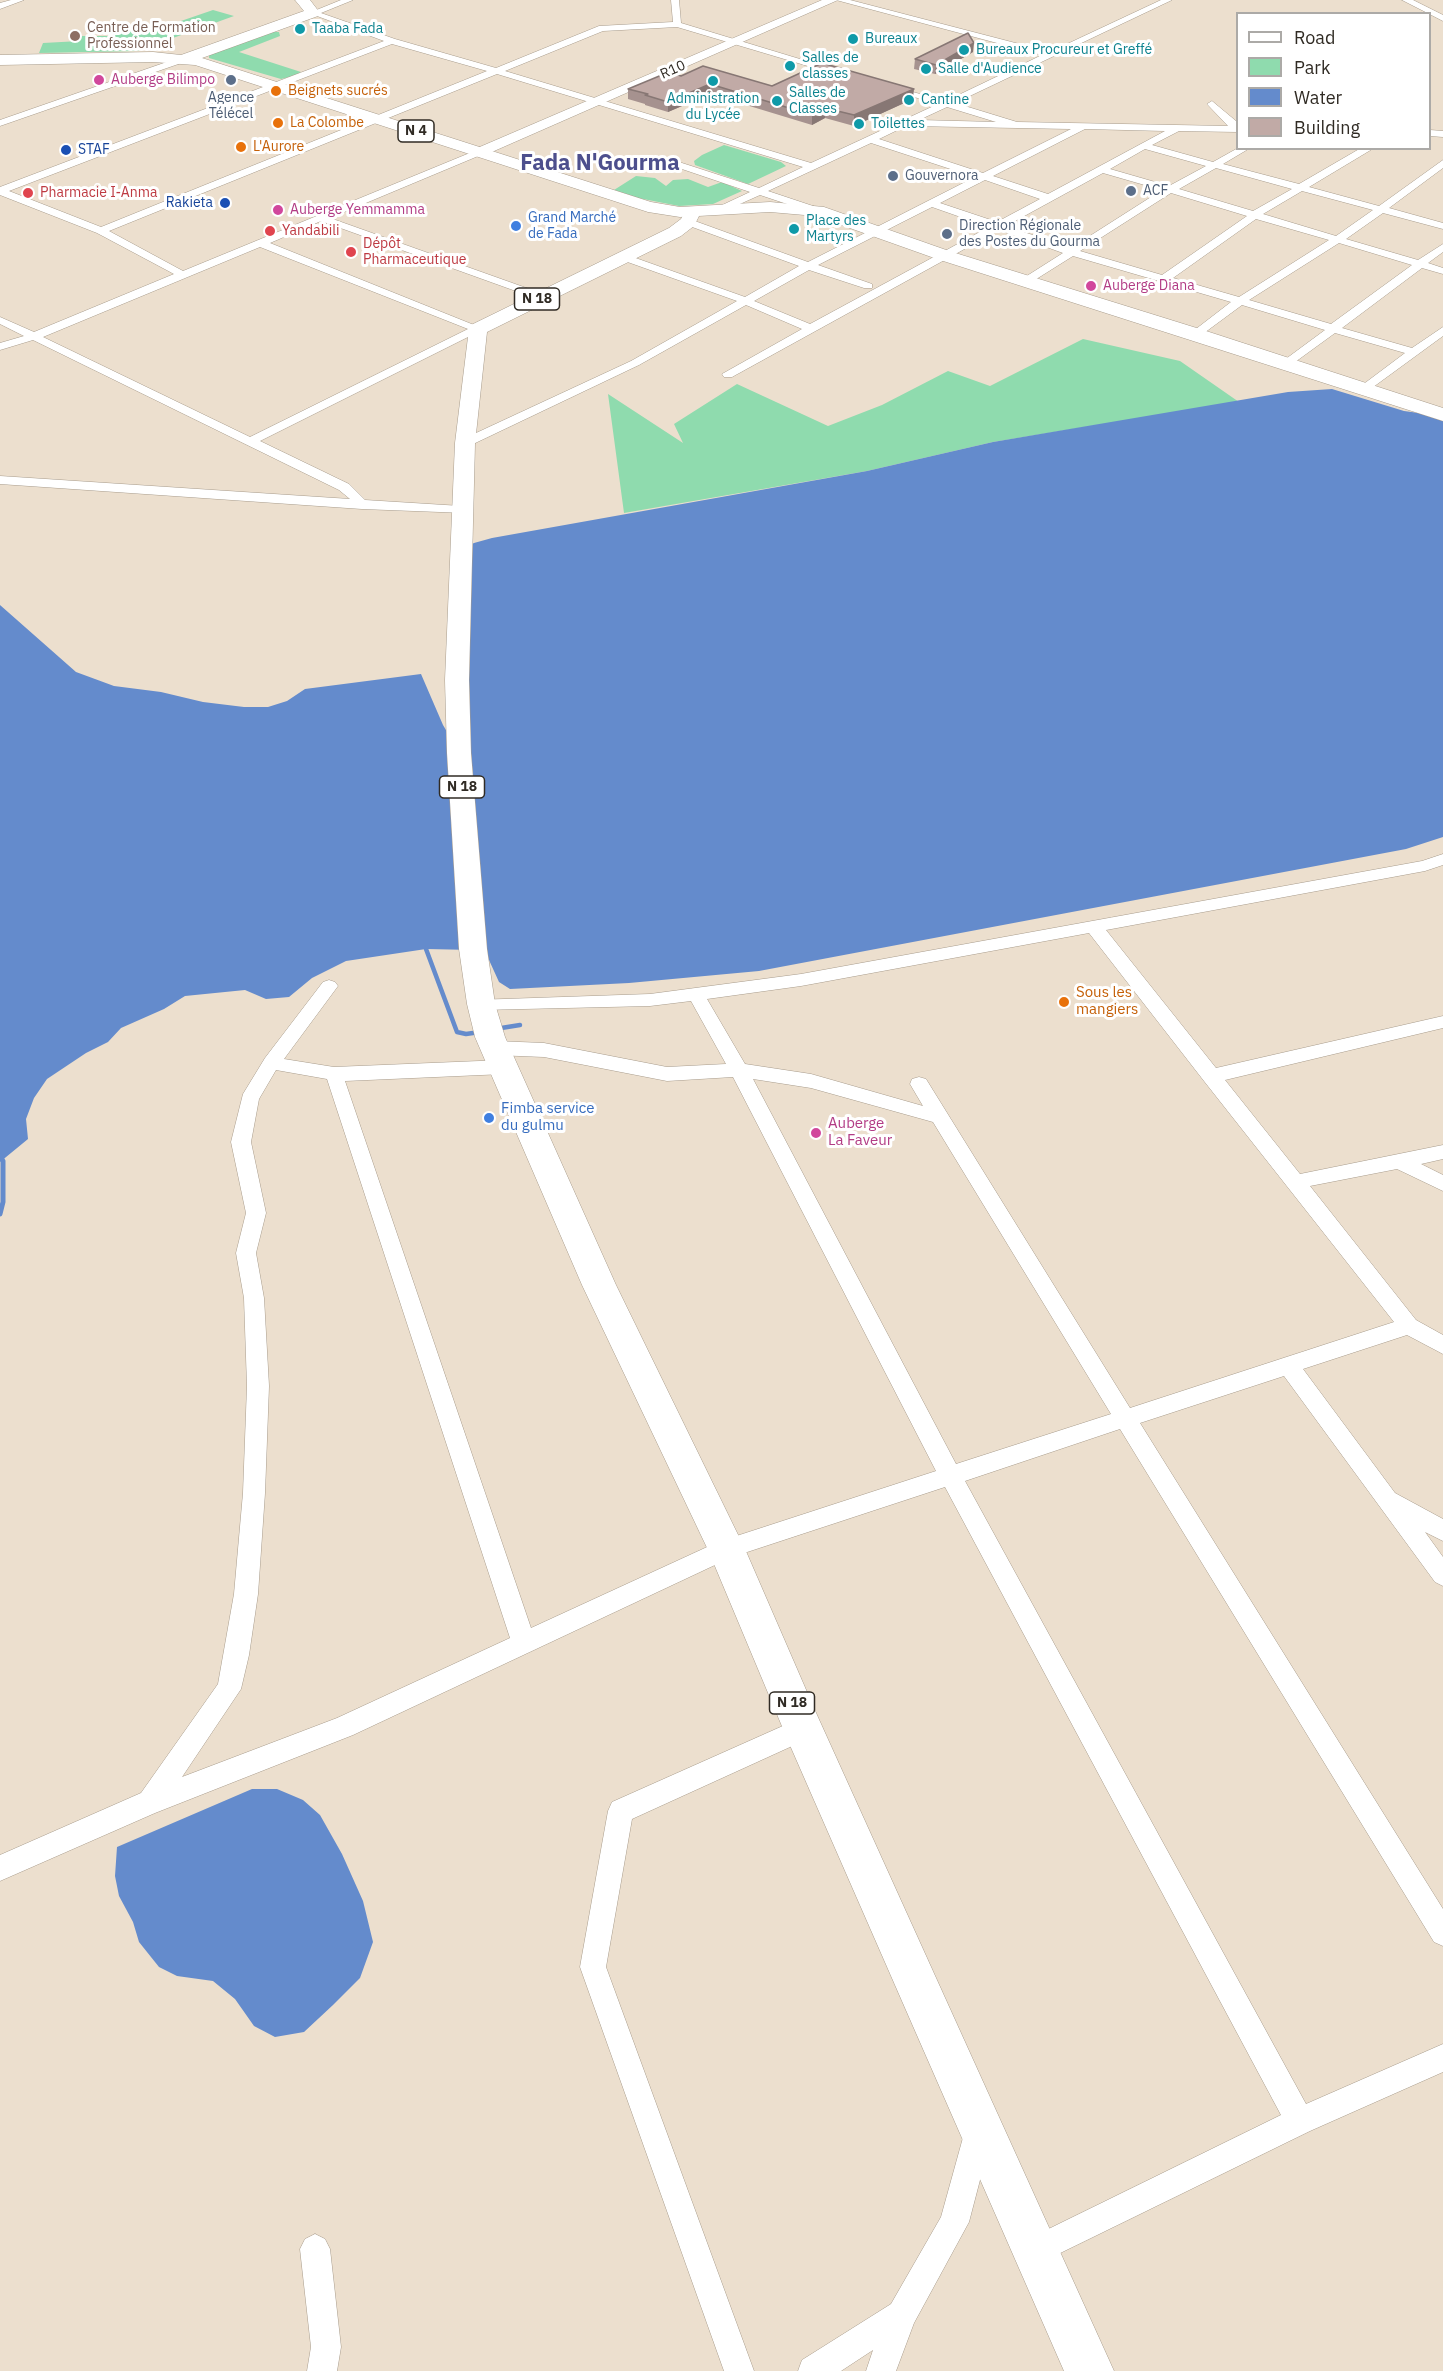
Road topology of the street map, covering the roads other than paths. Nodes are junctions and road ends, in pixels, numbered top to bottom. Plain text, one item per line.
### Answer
1 (20, 0) edge
2 (302, 0) edge
3 (349, 0) edge
4 (675, 0) edge
5 (832, 0) edge
6 (840, 0) edge
7 (1168, 0) edge
8 (1406, 0) edge
9 (0, 6) edge
10 (313, 13) junction
11 (1440, 14) edge
12 (677, 24) junction
13 (392, 41) junction
14 (735, 42) junction
15 (1051, 55) junction
16 (184, 59) junction
17 (0, 60) edge
18 (495, 72) junction
19 (846, 74) edge
20 (879, 84) edge
21 (277, 87) junction
22 (601, 101) junction
23 (945, 103) junction
24 (1212, 104) dead end
25 (379, 118) junction
26 (0, 123) edge
27 (904, 123) junction
28 (1014, 124) junction
29 (1084, 126) junction
30 (1175, 129) junction
31 (1235, 129) edge
32 (871, 140) junction
33 (1144, 146) junction
34 (1242, 150) edge
35 (1366, 150) edge
36 (480, 152) junction
37 (679, 165) dead end
38 (1442, 165) edge
39 (1216, 166) junction
40 (813, 167) junction
41 (1101, 169) junction
42 (986, 176) junction
43 (1302, 187) junction
44 (1171, 189) junction
45 (0, 191) edge
46 (760, 192) junction
47 (1049, 198) junction
48 (931, 203) junction
49 (723, 209) junction
50 (1380, 209) junction
51 (818, 212) junction
52 (1256, 214) junction
53 (691, 217) junction
54 (321, 218) junction
55 (1443, 226) edge
56 (999, 227) junction
57 (101, 231) junction
58 (876, 232) junction
59 (1337, 240) junction
60 (261, 243) junction
61 (1443, 247) edge
62 (1072, 252) junction
63 (943, 255) junction
64 (626, 258) junction
65 (1420, 264) junction
66 (808, 266) junction
67 (1443, 270) edge
68 (183, 275) junction
69 (1164, 279) junction
70 (1026, 281) junction
71 (868, 286) dead end
72 (542, 297) junction
73 (743, 300) junction
74 (1239, 302) junction
75 (0, 320) edge
76 (1334, 328) junction
77 (478, 329) junction
78 (812, 329) junction
79 (1443, 330) edge
80 (1196, 334) junction
81 (32, 337) junction
82 (0, 347) edge
83 (1413, 352) junction
84 (1287, 363) junction
85 (728, 374) dead end
86 (1365, 389) junction
87 (1443, 415) edge
88 (249, 441) junction
89 (465, 443) junction
90 (0, 480) edge
91 (362, 505) junction
92 (461, 510) junction
93 (1443, 859) edge
94 (1425, 866) junction
95 (1443, 874) edge
96 (1093, 926) junction
97 (329, 986) dead end
98 (696, 994) junction
99 (1443, 1022) edge
100 (491, 1036) junction
101 (271, 1063) junction
102 (739, 1070) junction
103 (334, 1074) junction
104 (1211, 1076) junction
105 (919, 1084) dead end
106 (939, 1117) junction
107 (1443, 1152) edge
108 (1399, 1161) junction
109 (1295, 1182) junction
110 (1443, 1184) edge
111 (1408, 1326) junction
112 (1443, 1345) edge
113 (1288, 1365) junction
114 (1125, 1418) junction
115 (950, 1475) junction
116 (1384, 1497) junction
117 (1443, 1531) edge
118 (726, 1549) junction
119 (1443, 1575) edge
120 (524, 1643) junction
121 (803, 1729) junction
122 (150, 1802) junction
123 (0, 1868) edge
124 (1443, 1933) edge
125 (1443, 2058) edge
126 (1300, 2121) junction
127 (980, 2129) junction
128 (315, 2248) dead end
129 (1036, 2250) junction
130 (902, 2315) junction
131 (322, 2371) edge
132 (739, 2371) edge
133 (813, 2371) edge
134 (880, 2371) edge
135 (1089, 2371) edge

1 - 9 street
2 - 10 highway
3 - 10 street
4 - 12 street
5 - 14 main road, R10
6 - 15 street
7 - 15 street
8 - 11 street
10 - 13 street
10 - 16 highway
12 - 14 street
12 - 18 street
13 - 18 street
13 - 21 street
14 - 19 street
14 - 22 main road, R10
15 - 23 street
16 - 17 highway, N 4
16 - 21 highway, N 4
16 - 26 street
18 - 22 street
18 - 25 street
20 - 23 street
21 - 25 highway, N 4
21 - 45 street
22 - 36 main road, R10
22 - 40 street
23 - 27 street
23 - 28 street
24 - 31 street
25 - 36 highway, N 4
25 - 57 street
27 - 28 street
27 - 32 street
28 - 29 street
29 - 30 street
29 - 42 street
30 - 31 street
30 - 33 street
32 - 40 street
32 - 42 street
33 - 39 street
33 - 41 street
34 - 39 street
35 - 43 street
36 - 53 highway, N 4
36 - 54 street
37 - 46 street
38 - 50 street
39 - 43 street
39 - 44 street
40 - 46 street
41 - 44 street
41 - 47 street
42 - 47 street
42 - 48 street
43 - 50 street
43 - 52 street
44 - 52 street
44 - 62 street
45 - 57 street
46 - 49 street
46 - 51 street
47 - 56 street
48 - 56 street
48 - 58 street
49 - 51 highway, N 4
49 - 53 highway, N 4
50 - 55 street
50 - 59 street
51 - 58 highway, N 4
52 - 59 street
52 - 69 street
53 - 64 main road, N 18
53 - 66 street
54 - 60 street
54 - 72 street
56 - 62 street
56 - 63 street
57 - 68 street
58 - 63 highway, N 4
58 - 66 street
59 - 65 street
59 - 74 street
60 - 68 street
60 - 77 street
61 - 65 street
62 - 69 street
62 - 70 street
63 - 70 highway, N 4
63 - 78 street
64 - 72 main road, N 18
64 - 73 street
65 - 67 street
65 - 76 street
66 - 71 street
66 - 73 street
68 - 81 street
69 - 74 street
70 - 80 highway, N 4
72 - 77 main road, N 18
73 - 78 street
73 - 89 street
74 - 76 street
74 - 80 street
75 - 81 street
76 - 83 street
76 - 84 street
77 - 88 street
77 - 89 main road, N 18
78 - 85 street
79 - 83 street
80 - 84 highway, N 4
81 - 82 street
81 - 88 street
83 - 86 street
84 - 86 highway, N 4
86 - 87 highway, N 4
88 - 91 street
89 - 92 main road, N 18
90 - 91 street
91 - 92 street
92 - 100 main road, N 18
93 - 94 street
94 - 95 street
94 - 96 street
96 - 98 street
96 - 104 street
97 - 101 street
98 - 100 street
98 - 102 street
99 - 104 street
100 - 102 street
100 - 103 street
100 - 118 main road, N 18
101 - 103 street
101 - 122 street
102 - 106 street
102 - 115 street
103 - 120 street
104 - 109 street
105 - 106 street
106 - 114 street
107 - 108 street
108 - 109 street
108 - 110 street
109 - 111 street
111 - 112 street
111 - 113 street
113 - 114 street
113 - 116 street
114 - 115 street
114 - 124 street
115 - 118 street
115 - 126 street
116 - 117 street
116 - 119 street
118 - 120 street
118 - 121 main road, N 18
120 - 122 street
121 - 127 main road, N 18
121 - 132 street
122 - 123 street
125 - 126 street
126 - 129 street
127 - 129 main road, N 18
127 - 130 street
128 - 131 street
129 - 135 main road, N 18
130 - 133 street
130 - 134 street

